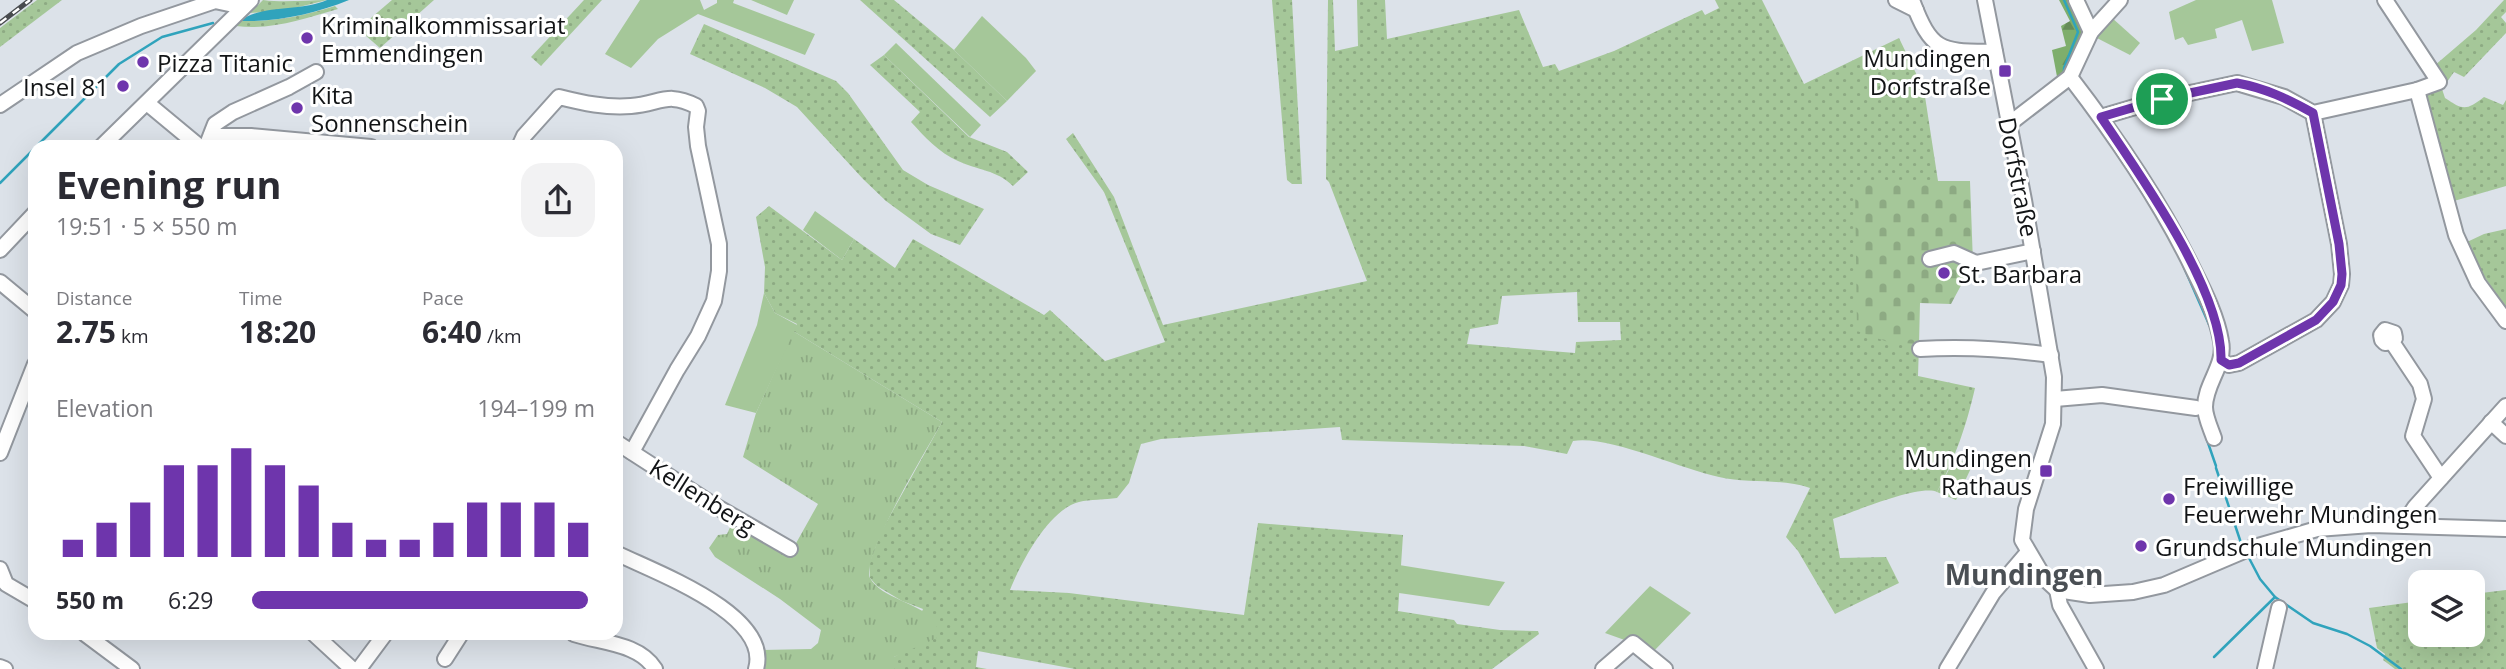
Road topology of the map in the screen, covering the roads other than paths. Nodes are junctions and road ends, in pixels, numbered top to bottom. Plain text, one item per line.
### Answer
1 (1896, 0) edge
2 (1985, 0) edge
3 (2076, 0) edge
4 (2120, 0) edge
5 (2385, 0) edge
6 (247, 4) edge
7 (1914, 5) edge
8 (2091, 32) junction
9 (1995, 52) junction
10 (316, 72) dead end
11 (2065, 81) junction
12 (2417, 90) junction
13 (147, 103) junction
14 (0, 105) edge
15 (2313, 113) junction
16 (2101, 117) junction
17 (2009, 124) junction
18 (109, 140) edge
19 (192, 140) edge
20 (209, 140) edge
21 (217, 140) edge
22 (295, 140) edge
23 (522, 140) edge
24 (28, 220) edge
25 (0, 250) edge
26 (2033, 251) junction
27 (1930, 259) dead end
28 (0, 282) edge
29 (28, 305) edge
30 (2506, 321) edge
31 (2392, 342) dead end
32 (1920, 349) dead end
33 (2051, 355) junction
34 (2221, 360) junction
35 (28, 381) edge
36 (2055, 399) junction
37 (2506, 406) edge
38 (2196, 408) dead end
39 (2491, 422) junction
40 (2506, 436) edge
41 (2214, 438) dead end
42 (623, 446) edge
43 (0, 451) edge
44 (632, 452) junction
45 (2441, 478) junction
46 (2406, 526) junction
47 (2506, 528) edge
48 (790, 549) dead end
49 (2028, 552) junction
50 (623, 556) edge
51 (0, 569) edge
52 (2057, 590) junction
53 (28, 597) edge
54 (2279, 608) dead end
55 (95, 640) edge
56 (321, 640) edge
57 (381, 640) edge
58 (457, 640) edge
59 (597, 640) edge
60 (445, 659) dead end
61 (132, 669) edge
62 (352, 669) edge
63 (359, 669) edge
64 (655, 669) edge
65 (756, 669) edge
66 (1603, 669) edge
67 (1665, 669) edge
68 (1947, 669) edge
69 (2096, 669) edge
70 (2265, 669) edge

1 - 7 street
2 - 9 street, Dorfstraße
3 - 8 street
4 - 8 street
5 - 12 street
6 - 13 street
6 - 14 street
7 - 9 street
8 - 11 street
9 - 17 street, Dorfstraße
10 - 20 street
11 - 16 street
11 - 17 street
12 - 15 street
12 - 30 street
13 - 18 street
13 - 19 street
15 - 16 street
15 - 34 street
16 - 34 street
17 - 26 street, Dorfstraße
21 - 22 street
23 - 44 street
24 - 25 street
26 - 27 street
26 - 33 street, Dorfstraße
28 - 29 street
31 - 45 street
32 - 33 street
33 - 36 street, Dorfstraße
34 - 41 street
35 - 43 street
36 - 38 street
36 - 49 street, Dorfstraße
37 - 39 street
39 - 40 street
39 - 45 street
42 - 44 street, Kellenberg
44 - 48 street, Kellenberg
45 - 46 street
46 - 47 street
46 - 52 street
49 - 52 street
49 - 68 street
50 - 65 street
51 - 53 street
52 - 69 street
54 - 70 street
55 - 61 street
56 - 62 street
57 - 63 street
58 - 60 street
59 - 64 street
66 - 67 street

